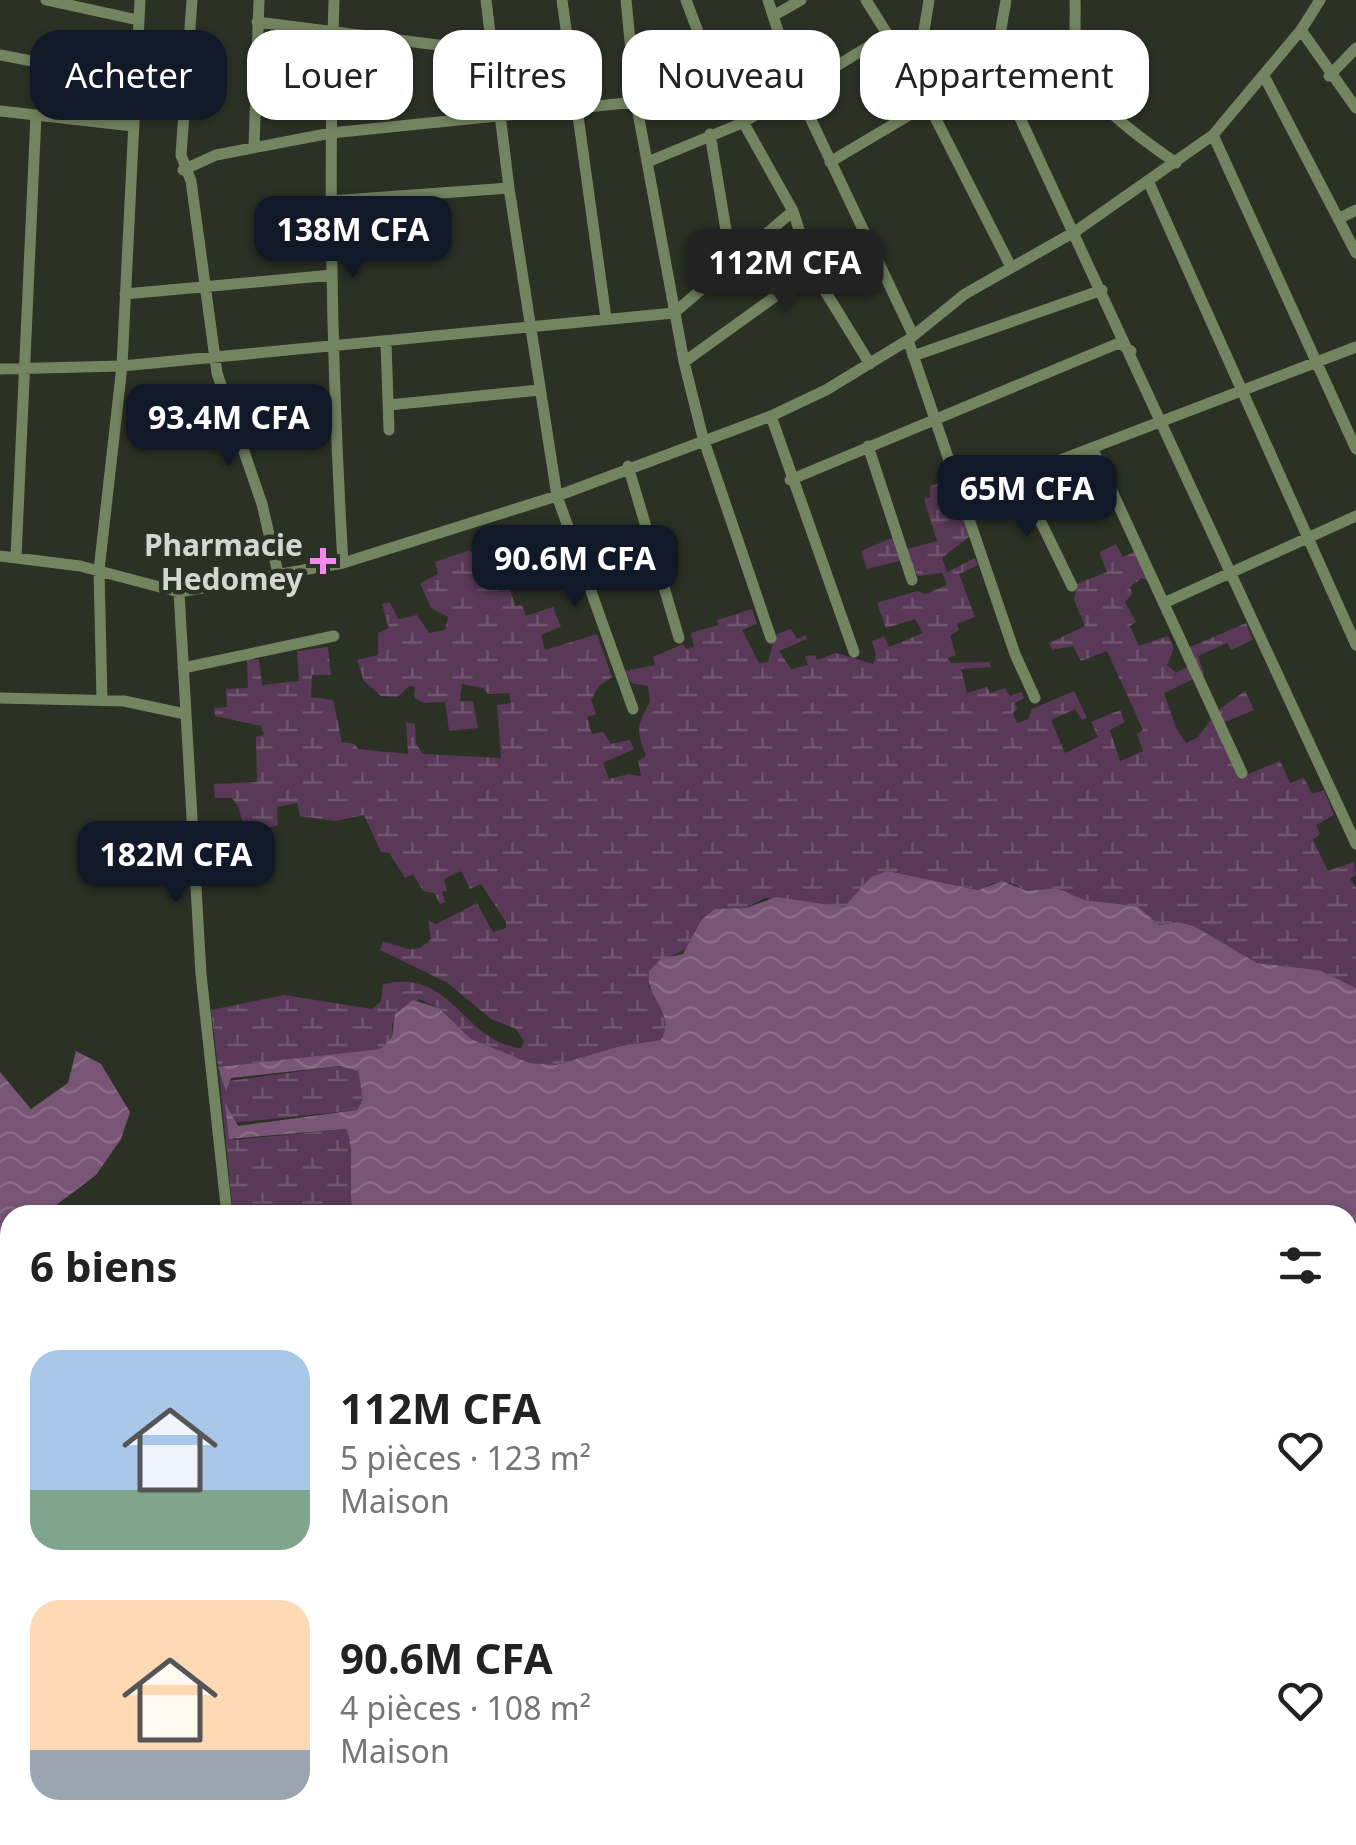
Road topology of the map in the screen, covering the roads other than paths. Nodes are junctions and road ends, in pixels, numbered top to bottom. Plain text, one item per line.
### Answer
1 (46, 0) edge
2 (140, 0) edge
3 (192, 0) edge
4 (259, 0) edge
5 (334, 0) edge
6 (486, 0) edge
7 (562, 0) edge
8 (626, 0) edge
9 (686, 0) edge
10 (768, 0) edge
11 (801, 0) edge
12 (866, 0) edge
13 (929, 0) edge
14 (1006, 0) edge
15 (1075, 0) edge
16 (1320, 0) edge
17 (96, 5) edge
18 (773, 16) junction
19 (138, 20) junction
20 (257, 22) junction
21 (138, 30) edge
22 (189, 30) edge
23 (318, 30) edge
24 (333, 30) edge
25 (490, 30) edge
26 (565, 30) edge
27 (629, 30) edge
28 (697, 30) edge
29 (777, 30) edge
30 (883, 30) edge
31 (924, 30) edge
32 (1001, 30) edge
33 (1301, 30) junction
34 (1356, 48) edge
35 (0, 55) edge
36 (30, 61) edge
37 (1264, 76) junction
38 (1329, 76) junction
39 (1356, 108) edge
40 (0, 111) edge
41 (30, 114) edge
42 (36, 120) edge
43 (80, 120) edge
44 (133, 120) edge
45 (184, 120) edge
46 (331, 120) edge
47 (468, 120) edge
48 (500, 120) edge
49 (576, 120) edge
50 (640, 120) edge
51 (740, 120) edge
52 (747, 120) edge
53 (810, 120) edge
54 (904, 120) edge
55 (936, 120) edge
56 (1022, 120) edge
57 (742, 123) junction
58 (133, 126) junction
59 (331, 133) junction
60 (710, 134) junction
61 (1213, 136) junction
62 (254, 146) junction
63 (650, 160) junction
64 (830, 162) junction
65 (1176, 163) junction
66 (183, 170) junction
67 (1149, 182) junction
68 (509, 188) junction
69 (330, 201) junction
70 (1356, 210) edge
71 (793, 211) junction
72 (1338, 219) junction
73 (1076, 232) junction
74 (870, 239) junction
75 (1356, 253) edge
76 (1010, 265) junction
77 (732, 266) junction
78 (812, 270) junction
79 (332, 275) junction
80 (208, 289) junction
81 (1102, 290) junction
82 (125, 294) junction
83 (674, 312) junction
84 (606, 318) junction
85 (532, 326) junction
86 (910, 338) junction
87 (386, 342) junction
88 (333, 346) junction
89 (1356, 347) edge
90 (1131, 352) junction
91 (913, 356) junction
92 (214, 358) junction
93 (684, 362) junction
94 (1317, 363) junction
95 (870, 364) junction
96 (122, 366) junction
97 (0, 369) edge
98 (26, 369) junction
99 (539, 390) junction
100 (1242, 390) junction
101 (333, 403) junction
102 (228, 405) junction
103 (389, 405) junction
104 (770, 416) junction
105 (935, 418) junction
106 (1164, 424) junction
107 (389, 430) dead end
108 (703, 438) junction
109 (868, 446) junction
110 (1356, 449) edge
111 (1093, 450) junction
112 (628, 466) junction
113 (1019, 476) junction
114 (790, 480) junction
115 (557, 496) junction
116 (963, 497) junction
117 (1356, 516) edge
118 (1308, 538) junction
119 (0, 556) edge
120 (16, 558) junction
121 (343, 563) junction
122 (99, 570) junction
123 (1232, 572) junction
124 (278, 574) junction
125 (912, 580) dead end
126 (1072, 586) dead end
127 (179, 592) junction
128 (1164, 603) junction
129 (334, 636) dead end
130 (678, 638) dead end
131 (771, 638) dead end
132 (1356, 645) edge
133 (854, 652) dead end
134 (183, 668) junction
135 (0, 698) edge
136 (1034, 698) dead end
137 (102, 700) junction
138 (633, 710) dead end
139 (185, 714) junction
140 (1242, 773) dead end
141 (1356, 844) edge
142 (226, 1205) edge
143 (726, 1845) edge
144 (768, 1845) edge

1 - 17 street
2 - 19 street
3 - 22 street
4 - 20 street
5 - 24 street
6 - 25 street
7 - 26 street
8 - 27 street
9 - 28 street
10 - 18 street
11 - 18 street
12 - 30 street
13 - 31 street
14 - 32 street
15 - 65 street
16 - 33 street
17 - 19 street
18 - 29 street
19 - 21 street
20 - 23 street
20 - 62 street
33 - 37 street
33 - 38 street
34 - 38 street
35 - 36 street
37 - 61 street
37 - 72 street
38 - 39 street
40 - 41 street
42 - 98 street
43 - 58 street
44 - 58 street
45 - 66 street
46 - 59 street
47 - 59 street
48 - 68 street
49 - 84 street
50 - 63 street
51 - 57 street
52 - 57 street
53 - 64 street
54 - 64 street
55 - 76 street
56 - 73 street
57 - 60 street
57 - 71 street
58 - 82 street
59 - 62 street
59 - 69 street
60 - 63 street
60 - 77 street
61 - 65 street
61 - 94 street
62 - 66 street
63 - 83 street
64 - 74 street
65 - 67 street
66 - 80 street
67 - 73 street
67 - 100 street
68 - 69 street
68 - 85 street
69 - 79 street
70 - 72 street
71 - 77 street
71 - 78 street
72 - 75 street
73 - 76 street
73 - 81 street
74 - 78 street
74 - 86 street
76 - 86 street
77 - 83 street
78 - 93 street
78 - 95 street
79 - 80 street
79 - 88 street
80 - 82 street
80 - 92 street
81 - 90 street
81 - 91 street
82 - 96 street
83 - 84 street
83 - 93 street
84 - 85 street
85 - 87 street
85 - 99 street
86 - 91 street
86 - 95 street
87 - 88 street
87 - 103 street
88 - 92 street
88 - 101 street
89 - 94 street
90 - 105 street
90 - 106 street
91 - 105 street
92 - 96 street
92 - 102 street
93 - 108 street
94 - 100 street
94 - 110 street
95 - 104 street
96 - 98 street
96 - 122 street
97 - 98 street
98 - 120 street
99 - 103 street
99 - 115 street
100 - 106 street
100 - 118 street
101 - 102 street
101 - 121 street
102 - 124 street
103 - 107 street
104 - 108 street
104 - 114 street
105 - 109 street
105 - 116 street
106 - 111 street
106 - 123 street
108 - 112 street
108 - 131 street
109 - 114 street
109 - 125 street
111 - 113 street
111 - 128 street
112 - 115 street
112 - 130 street
113 - 116 street
113 - 126 street
114 - 133 street
115 - 121 street
115 - 138 street
116 - 136 street
117 - 118 street
118 - 123 street
118 - 132 street
119 - 120 street
120 - 122 street
121 - 124 street
122 - 127 street
122 - 137 street
123 - 128 street
123 - 141 street
124 - 127 street
127 - 134 street
128 - 140 street
129 - 134 street
134 - 139 street
135 - 137 street
137 - 139 street
139 - 142 street
143 - 144 street

